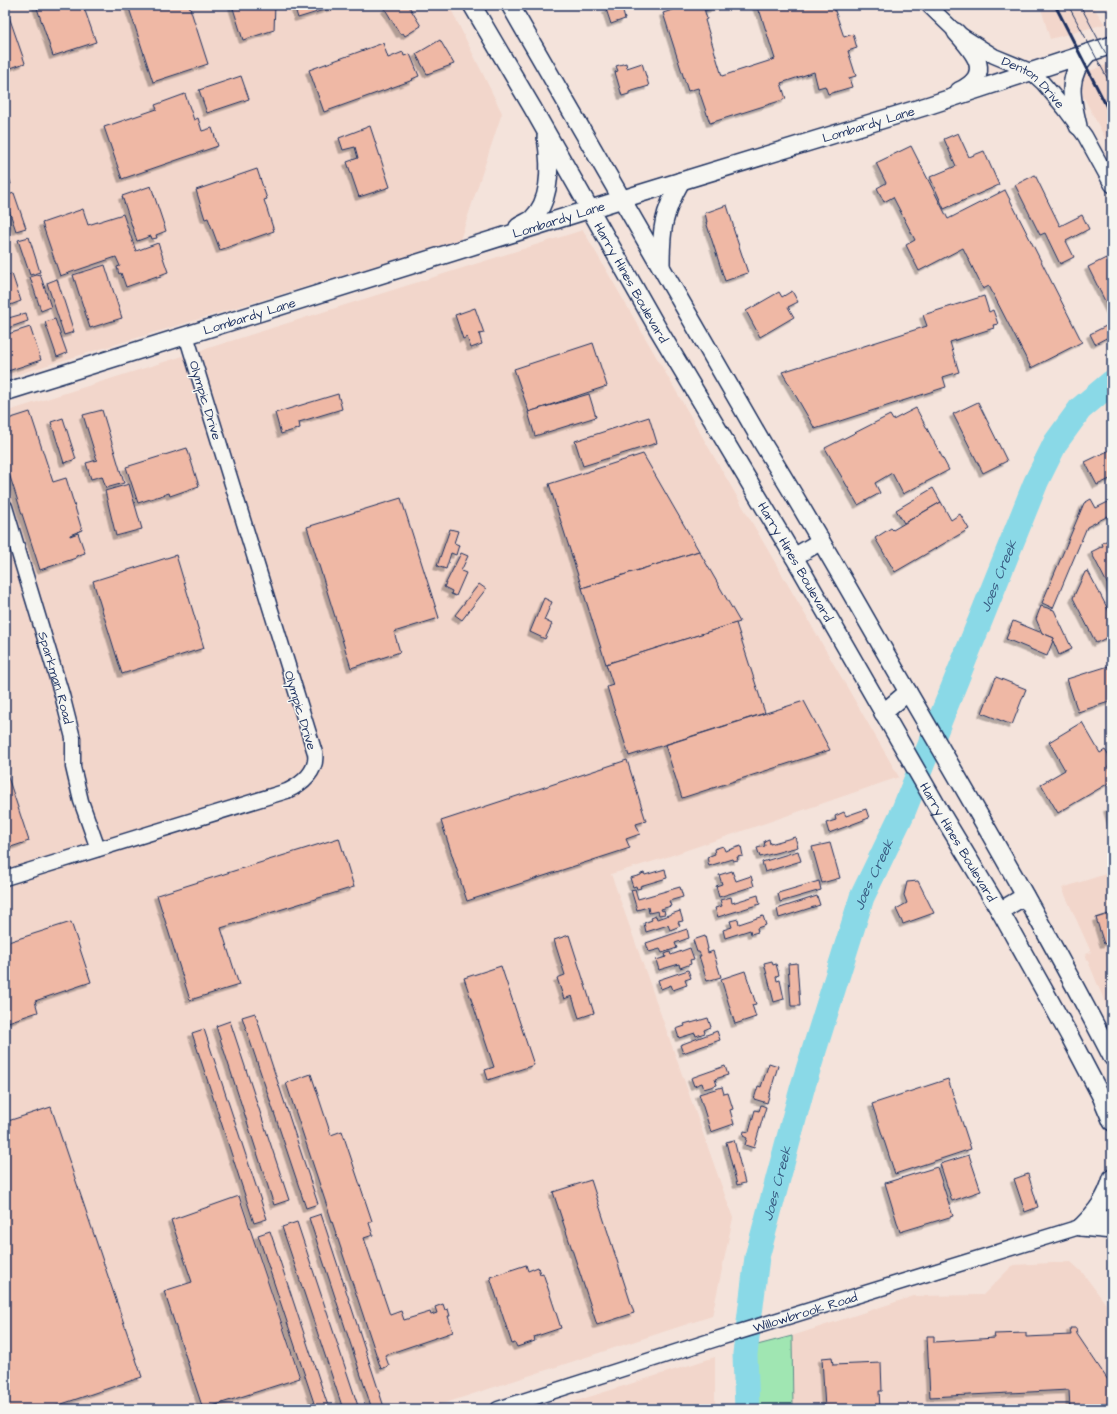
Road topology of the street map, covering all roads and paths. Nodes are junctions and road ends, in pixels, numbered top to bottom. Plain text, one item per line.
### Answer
1 (472, 5) edge
2 (510, 5) edge
3 (928, 5) edge
4 (956, 32) junction
5 (1112, 45) edge
6 (1088, 53) junction
7 (1030, 72) junction
8 (930, 105) junction
9 (1078, 126) junction
10 (544, 127) junction
11 (681, 181) junction
12 (1112, 185) edge
13 (622, 199) junction
14 (590, 209) junction
15 (503, 236) junction
16 (661, 266) junction
17 (186, 335) junction
18 (5, 392) edge
19 (5, 507) edge
20 (821, 541) junction
21 (794, 557) junction
22 (910, 696) junction
23 (883, 713) junction
24 (98, 849) junction
25 (5, 878) edge
26 (1025, 896) junction
27 (1000, 911) junction
28 (1112, 1057) edge
29 (1112, 1122) edge
30 (1112, 1178) edge
31 (1112, 1217) edge
32 (1082, 1227) junction
33 (1112, 1230) edge
34 (498, 1409) edge

1 - 10 main road, Harry Hines Boulevard
2 - 13 main road
3 - 4 street, Denton Drive
4 - 7 street, Denton Drive
4 - 8 main road
5 - 6 main road, Lombardy Lane
6 - 7 main road, Lombardy Lane
6 - 9 main road
7 - 8 main road, Lombardy Lane
7 - 9 street, Denton Drive
8 - 11 main road, Lombardy Lane
9 - 12 street, Denton Drive
10 - 14 main road, Harry Hines Boulevard
10 - 15 main road
11 - 13 main road, Lombardy Lane
11 - 16 main road
13 - 14 main road, Lombardy Lane
13 - 16 main road
14 - 15 main road, Lombardy Lane
14 - 21 main road, Harry Hines Boulevard
15 - 17 main road, Lombardy Lane
16 - 20 main road
17 - 18 main road, Lombardy Lane
17 - 24 street, Olympic Drive
19 - 24 street, Sparkman Road
20 - 21 main road
20 - 22 main road
21 - 23 main road, Harry Hines Boulevard
22 - 23 main road
22 - 26 main road
23 - 27 main road, Harry Hines Boulevard
24 - 25 street, Olympic Drive
26 - 27 main road
26 - 28 main road
27 - 29 main road, Harry Hines Boulevard
30 - 32 main road
31 - 32 street, Willowbrook Road
32 - 33 main road
32 - 34 street, Willowbrook Road

